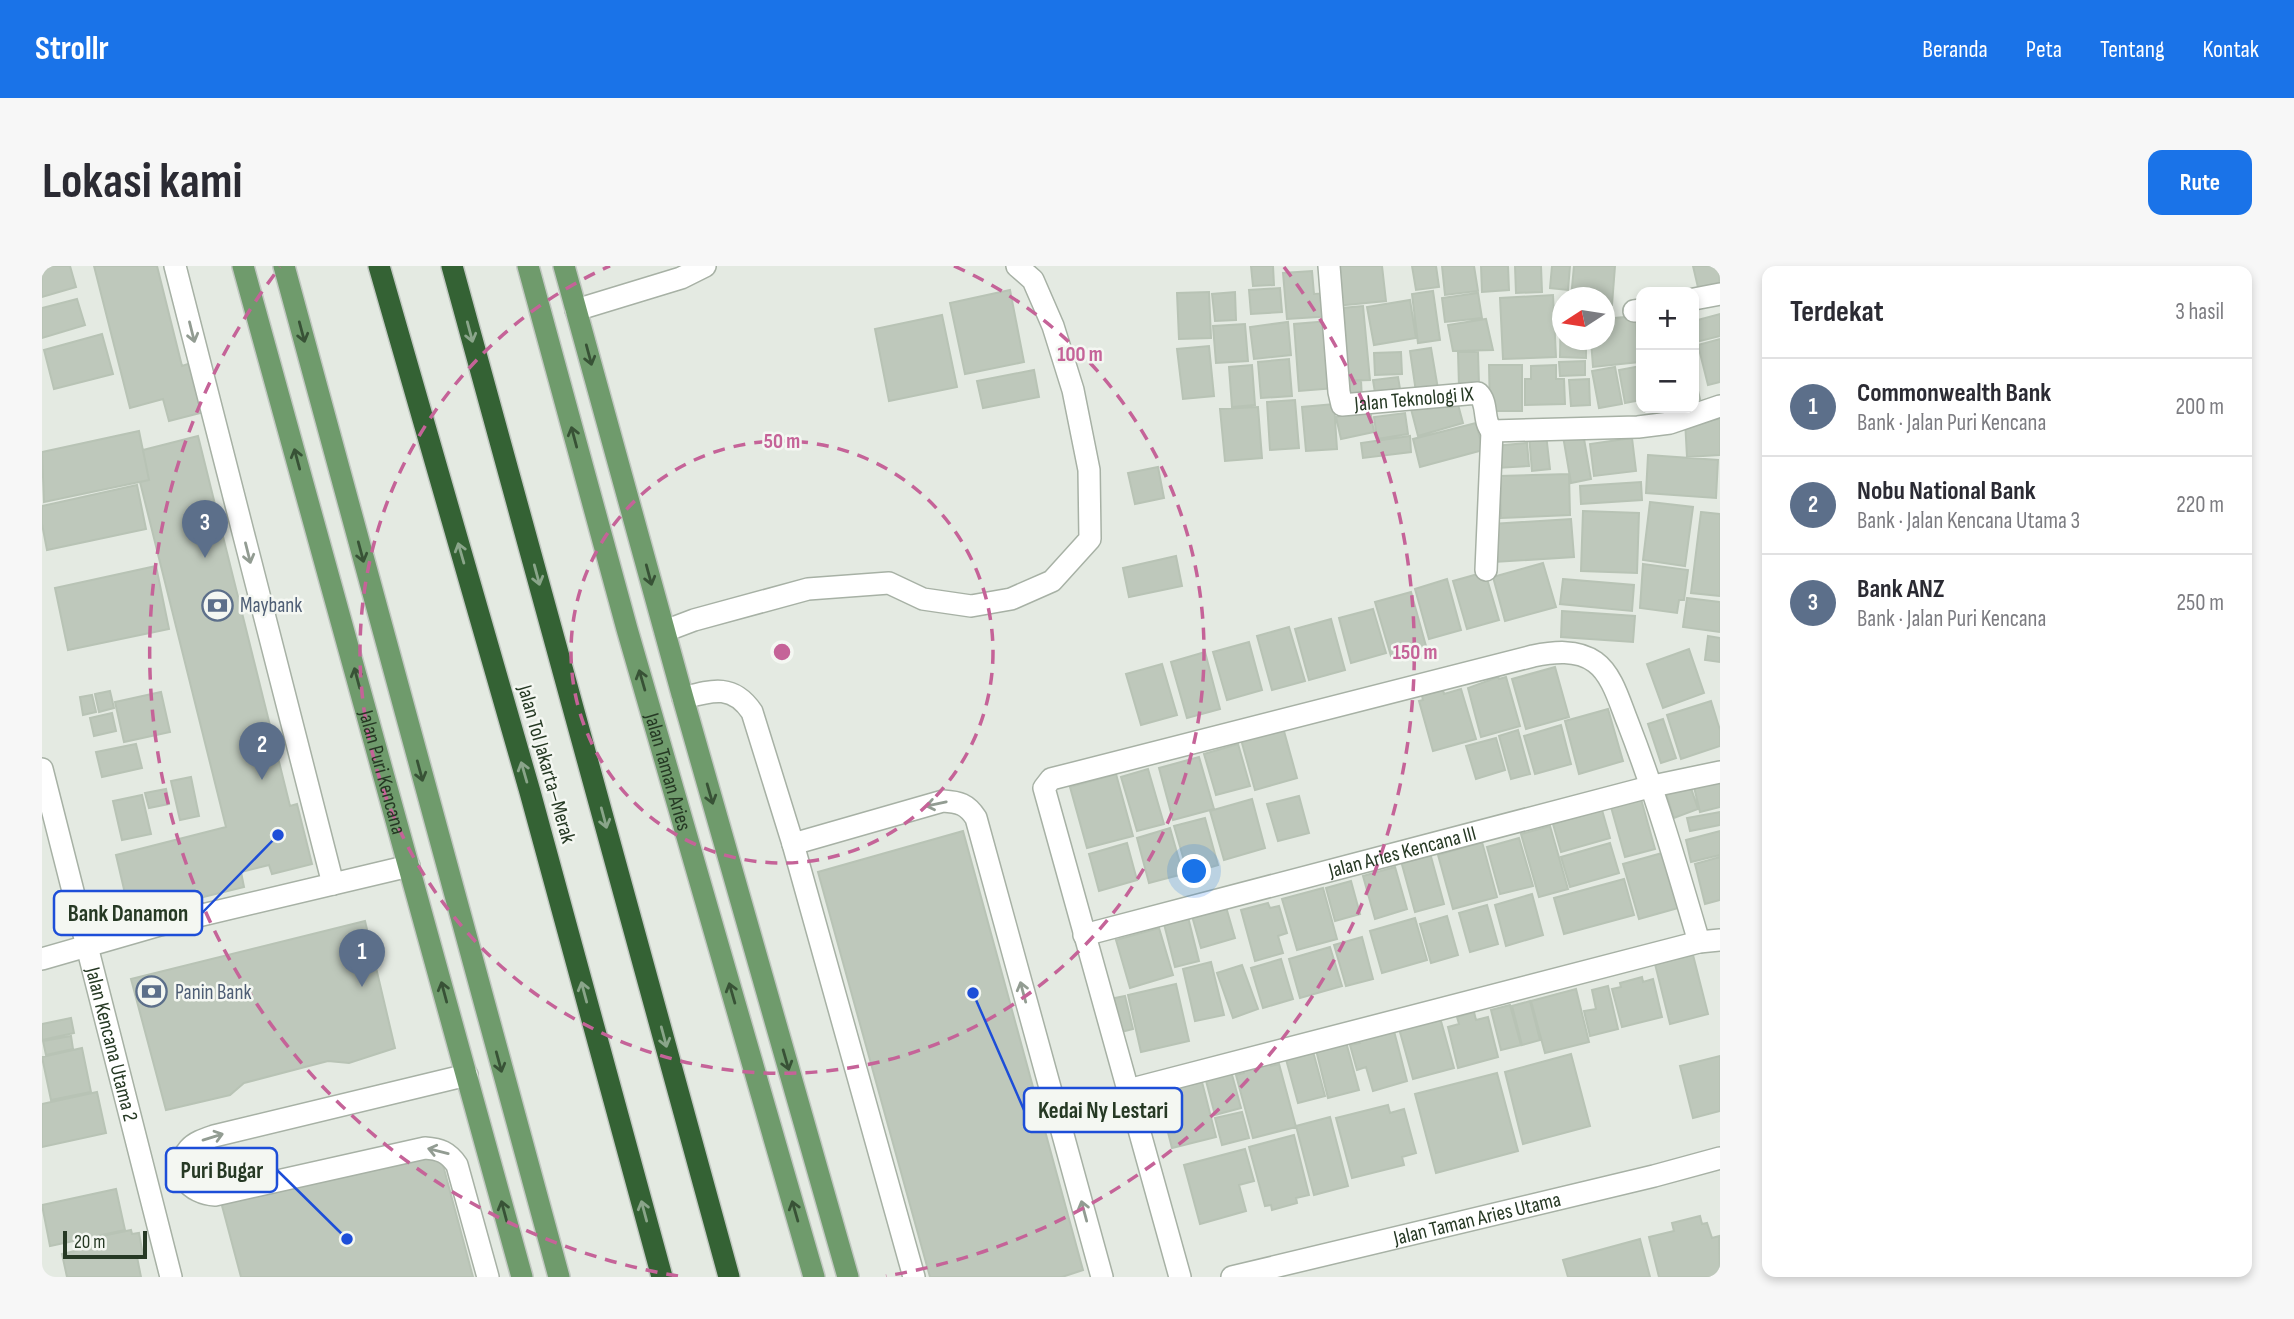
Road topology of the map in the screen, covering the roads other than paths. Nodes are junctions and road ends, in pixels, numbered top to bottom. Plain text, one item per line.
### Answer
1 (175, 266) edge
2 (243, 266) edge
3 (284, 266) edge
4 (379, 266) edge
5 (452, 266) edge
6 (528, 266) edge
7 (564, 266) edge
8 (705, 266) edge
9 (1017, 266) edge
10 (1329, 266) edge
11 (1720, 294) edge
12 (1699, 298) edge
13 (576, 310) junction
14 (1720, 405) edge
15 (1492, 431) junction
16 (618, 462) junction
17 (583, 471) junction
18 (1486, 570) dead end
19 (663, 625) junction
20 (627, 629) junction
21 (683, 698) junction
22 (42, 769) edge
23 (1720, 772) edge
24 (1653, 786) junction
25 (793, 844) junction
26 (409, 866) junction
27 (332, 884) junction
28 (1084, 935) junction
29 (1709, 941) edge
30 (86, 945) junction
31 (42, 959) edge
32 (467, 1075) junction
33 (1128, 1090) junction
34 (1720, 1158) edge
35 (171, 1277) edge
36 (488, 1277) edge
37 (522, 1277) edge
38 (559, 1277) edge
39 (662, 1277) edge
40 (729, 1277) edge
41 (814, 1277) edge
42 (848, 1277) edge
43 (914, 1277) edge
44 (1102, 1277) edge
45 (1180, 1277) edge
46 (1232, 1277) edge

1 -> 27 street
26 -> 2 main road, Jalan Puri Kencana
3 -> 38 main road, Jalan Puri Kencana
39 -> 4 highway, Jalan Tol Jakarta–Merak
5 -> 40 highway, Jalan Tol Jakarta–Merak
17 -> 6 main road, Jalan Taman Aries
7 - 13 main road, Jalan Taman Aries
8 - 13 street
9 - 19 street
10 - 15 street, Jalan Teknologi IX
11 - 12 street
13 -> 16 main road, Jalan Taman Aries
14 - 15 street, Jalan Teknologi IX
15 - 18 street
16 - 17 main road
16 -> 19 main road, Jalan Taman Aries
17 - 20 main road, Jalan Taman Aries
19 - 20 main road
19 - 21 main road, Jalan Taman Aries
41 -> 20 main road, Jalan Taman Aries
21 - 25 street
21 -> 42 main road, Jalan Taman Aries
22 - 30 street, Jalan Kencana Utama 2
23 - 24 street, Jalan Aries Kencana III
24 - 28 street, Jalan Aries Kencana III
24 - 28 street
24 - 29 street
25 - 43 street
44 -> 25 street
26 - 27 street
32 -> 26 main road, Jalan Puri Kencana
27 - 30 street
28 - 33 street
29 - 33 street
30 - 31 street
30 - 35 street, Jalan Kencana Utama 2
36 -> 32 street
37 -> 32 main road, Jalan Puri Kencana
33 - 45 street
34 - 46 street, Jalan Taman Aries Utama

